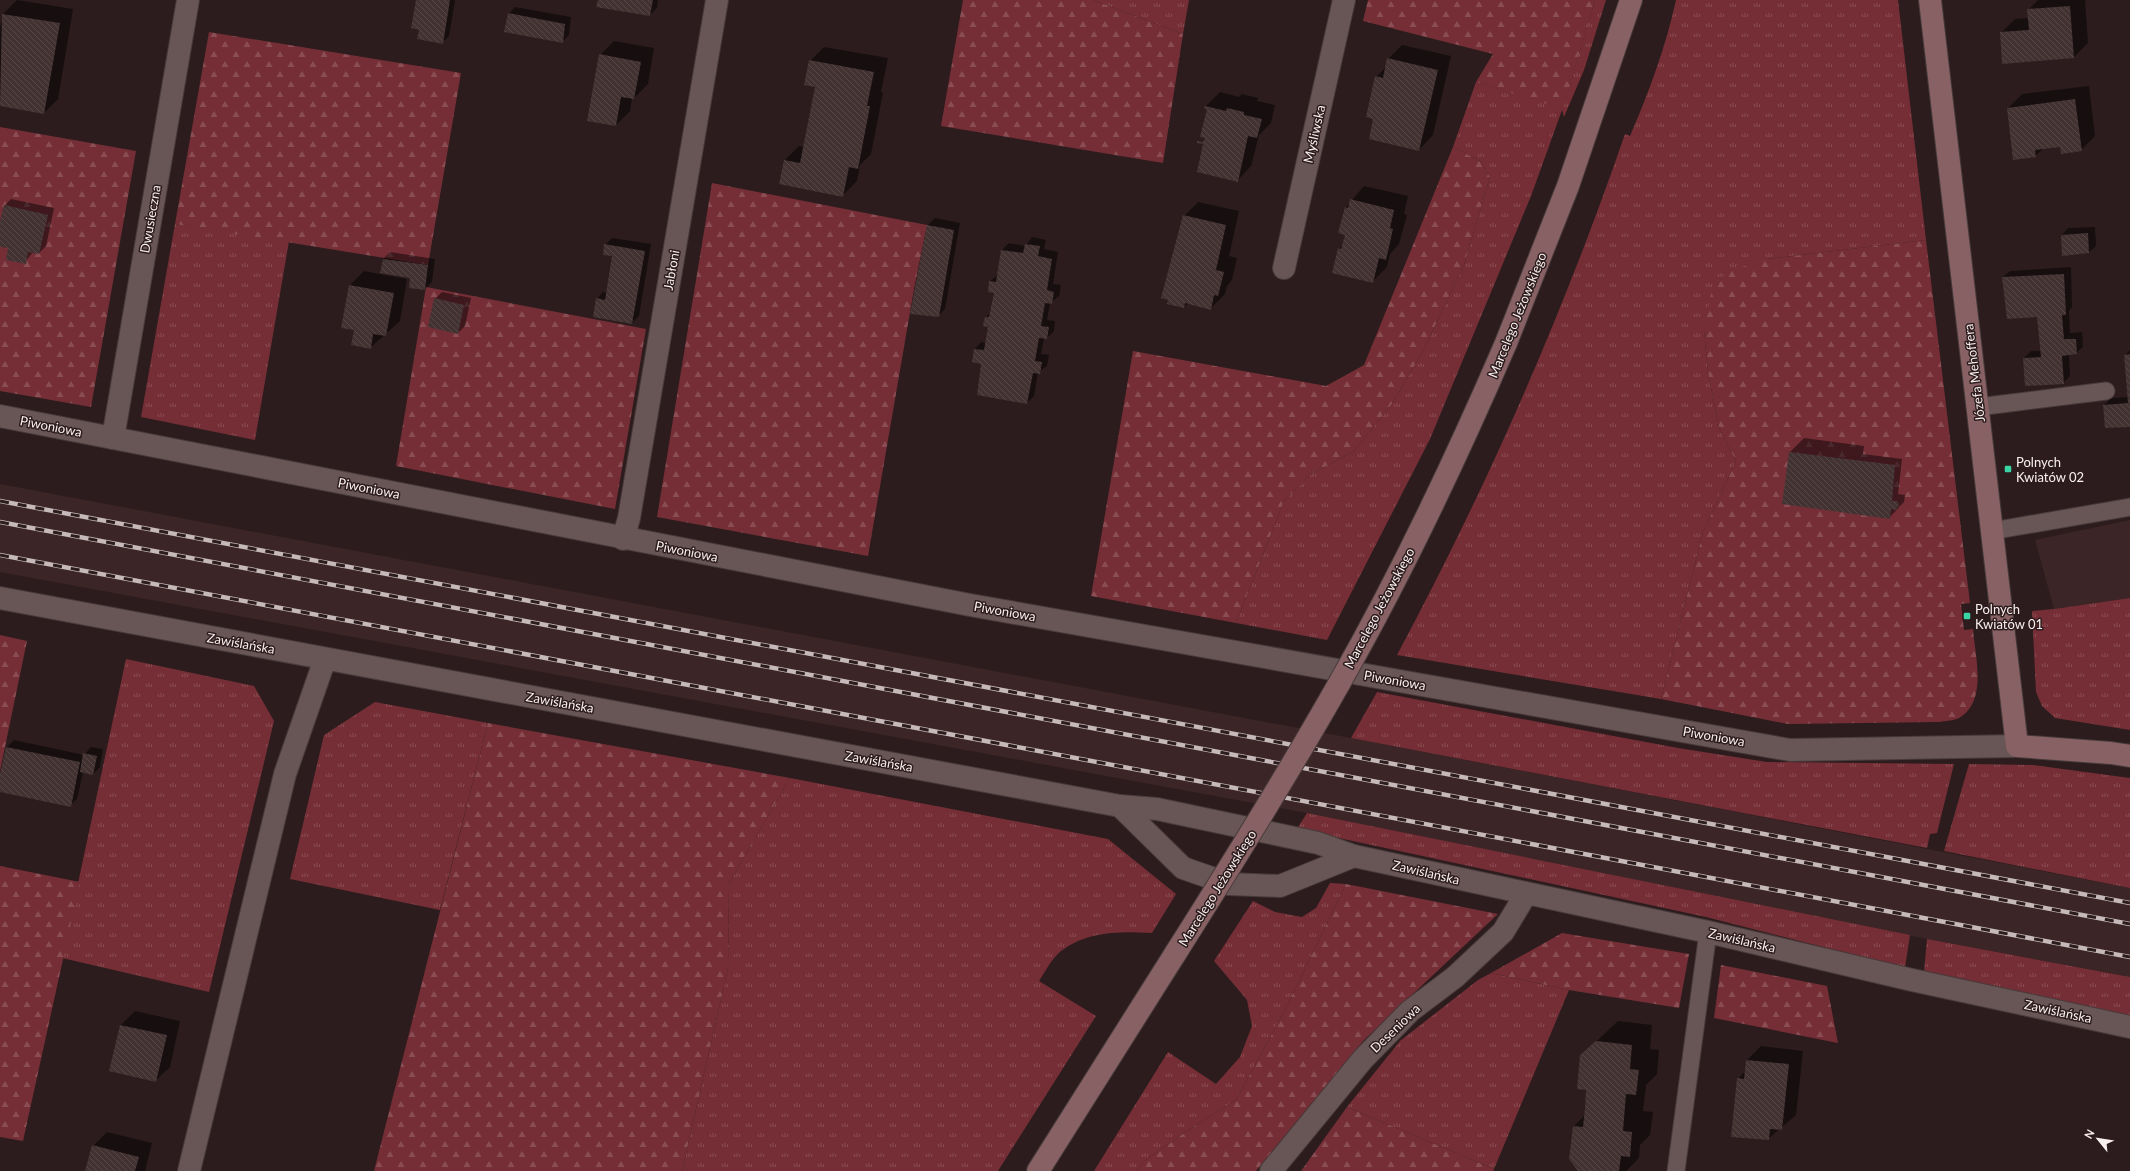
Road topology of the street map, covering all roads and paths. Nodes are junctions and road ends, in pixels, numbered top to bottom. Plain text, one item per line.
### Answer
1 (188, 0) edge
2 (717, 0) edge
3 (1344, 0) edge
4 (1631, 0) edge
5 (1930, 0) edge
6 (1284, 268) dead end
7 (2106, 391) dead end
8 (1978, 407) junction
9 (0, 416) edge
10 (113, 438) junction
11 (2130, 507) edge
12 (1992, 531) junction
13 (623, 539) junction
14 (0, 598) edge
15 (325, 659) junction
16 (2017, 746) junction
17 (2130, 756) edge
18 (1120, 806) junction
19 (1354, 856) junction
20 (1526, 894) junction
21 (1708, 932) junction
22 (2130, 1027) edge
23 (189, 1171) edge
24 (1038, 1171) edge
25 (1271, 1171) edge
26 (1676, 1171) edge

1 - 10 street, Dwusieczna
2 - 13 street, Jabłoni
3 - 6 street, Myśliwska
4 - 24 street, Marcelego Jeżowskiego, bridge
5 - 8 street, Józefa Mehoffera
7 - 8 lane
8 - 12 street, Józefa Mehoffera
9 - 10 street, Piwoniowa
10 - 13 street, Piwoniowa
11 - 12 lane
12 - 16 street, Józefa Mehoffera
13 - 16 street, Piwoniowa
14 - 15 street, Zawiślańska
15 - 18 street, Zawiślańska
15 - 23 street
16 - 17 street
18 - 19 street, Zawiślańska
18 - 19 street
19 - 20 street, Zawiślańska
20 - 21 street, Zawiślańska
20 - 25 street, Deseniowa
21 - 22 street, Zawiślańska
21 - 26 lane

